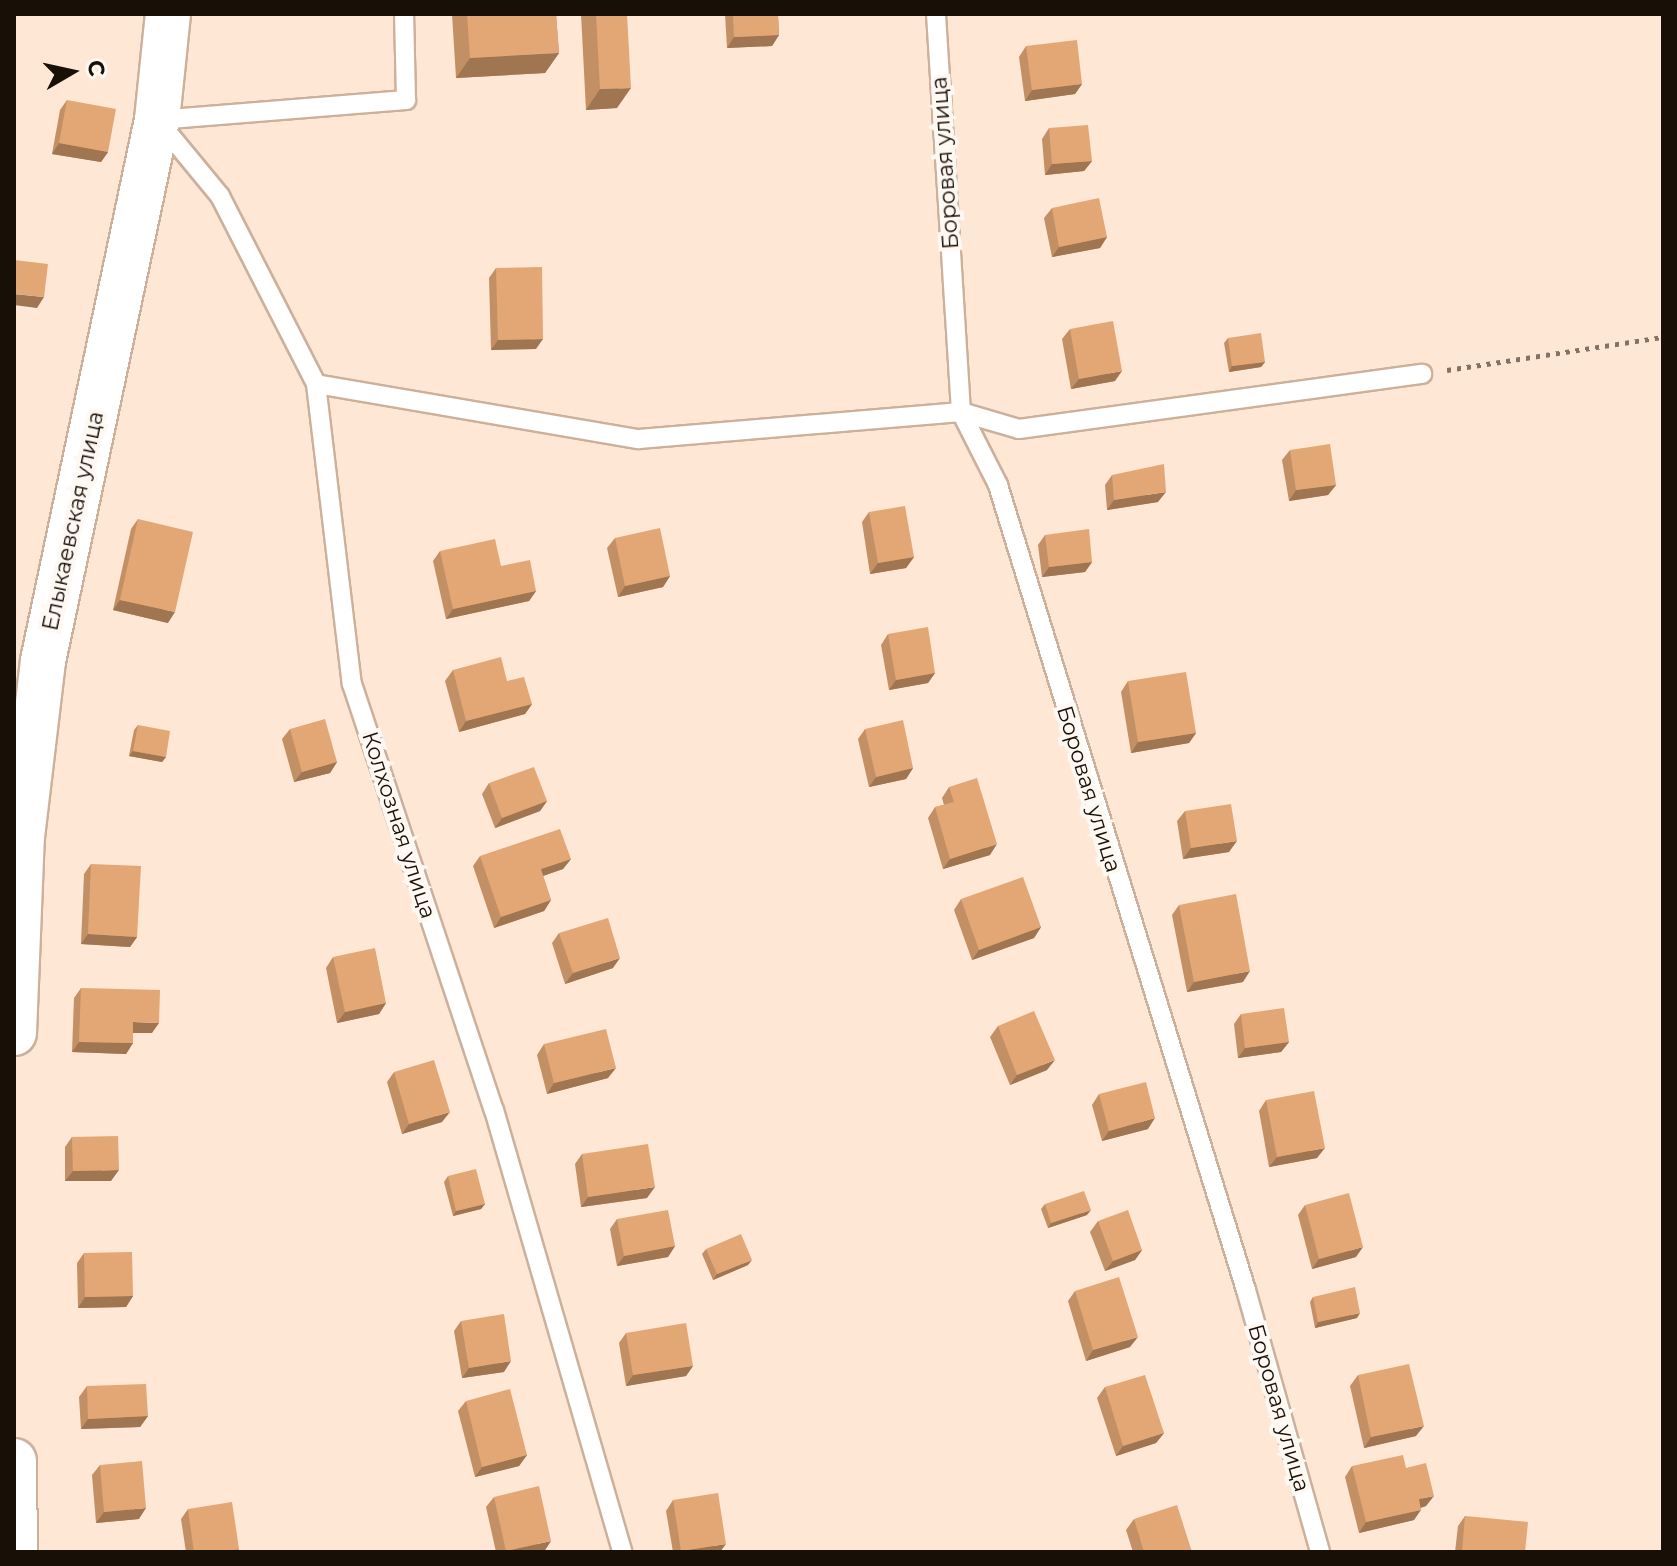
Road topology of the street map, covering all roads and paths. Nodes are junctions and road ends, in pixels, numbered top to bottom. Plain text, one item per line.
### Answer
1 (168, 14) edge
2 (404, 14) edge
3 (936, 14) edge
4 (157, 120) junction
5 (1663, 337) edge
6 (1422, 374) joint
7 (316, 384) junction
8 (961, 412) junction
9 (14, 1033) edge
10 (14, 1461) edge
11 (15, 1552) edge
12 (622, 1552) edge
13 (1320, 1552) edge

1 - 4 street, Елыкаевская улица
2 - 4 lane
3 - 8 lane, Боровая улица
4 - 7 lane, Колхозная улица
4 - 9 street, Елыкаевская улица
5 - 6 path
6 - 8 lane
7 - 8 lane
7 - 12 lane, Колхозная улица
8 - 13 lane, Боровая улица
10 - 11 street

